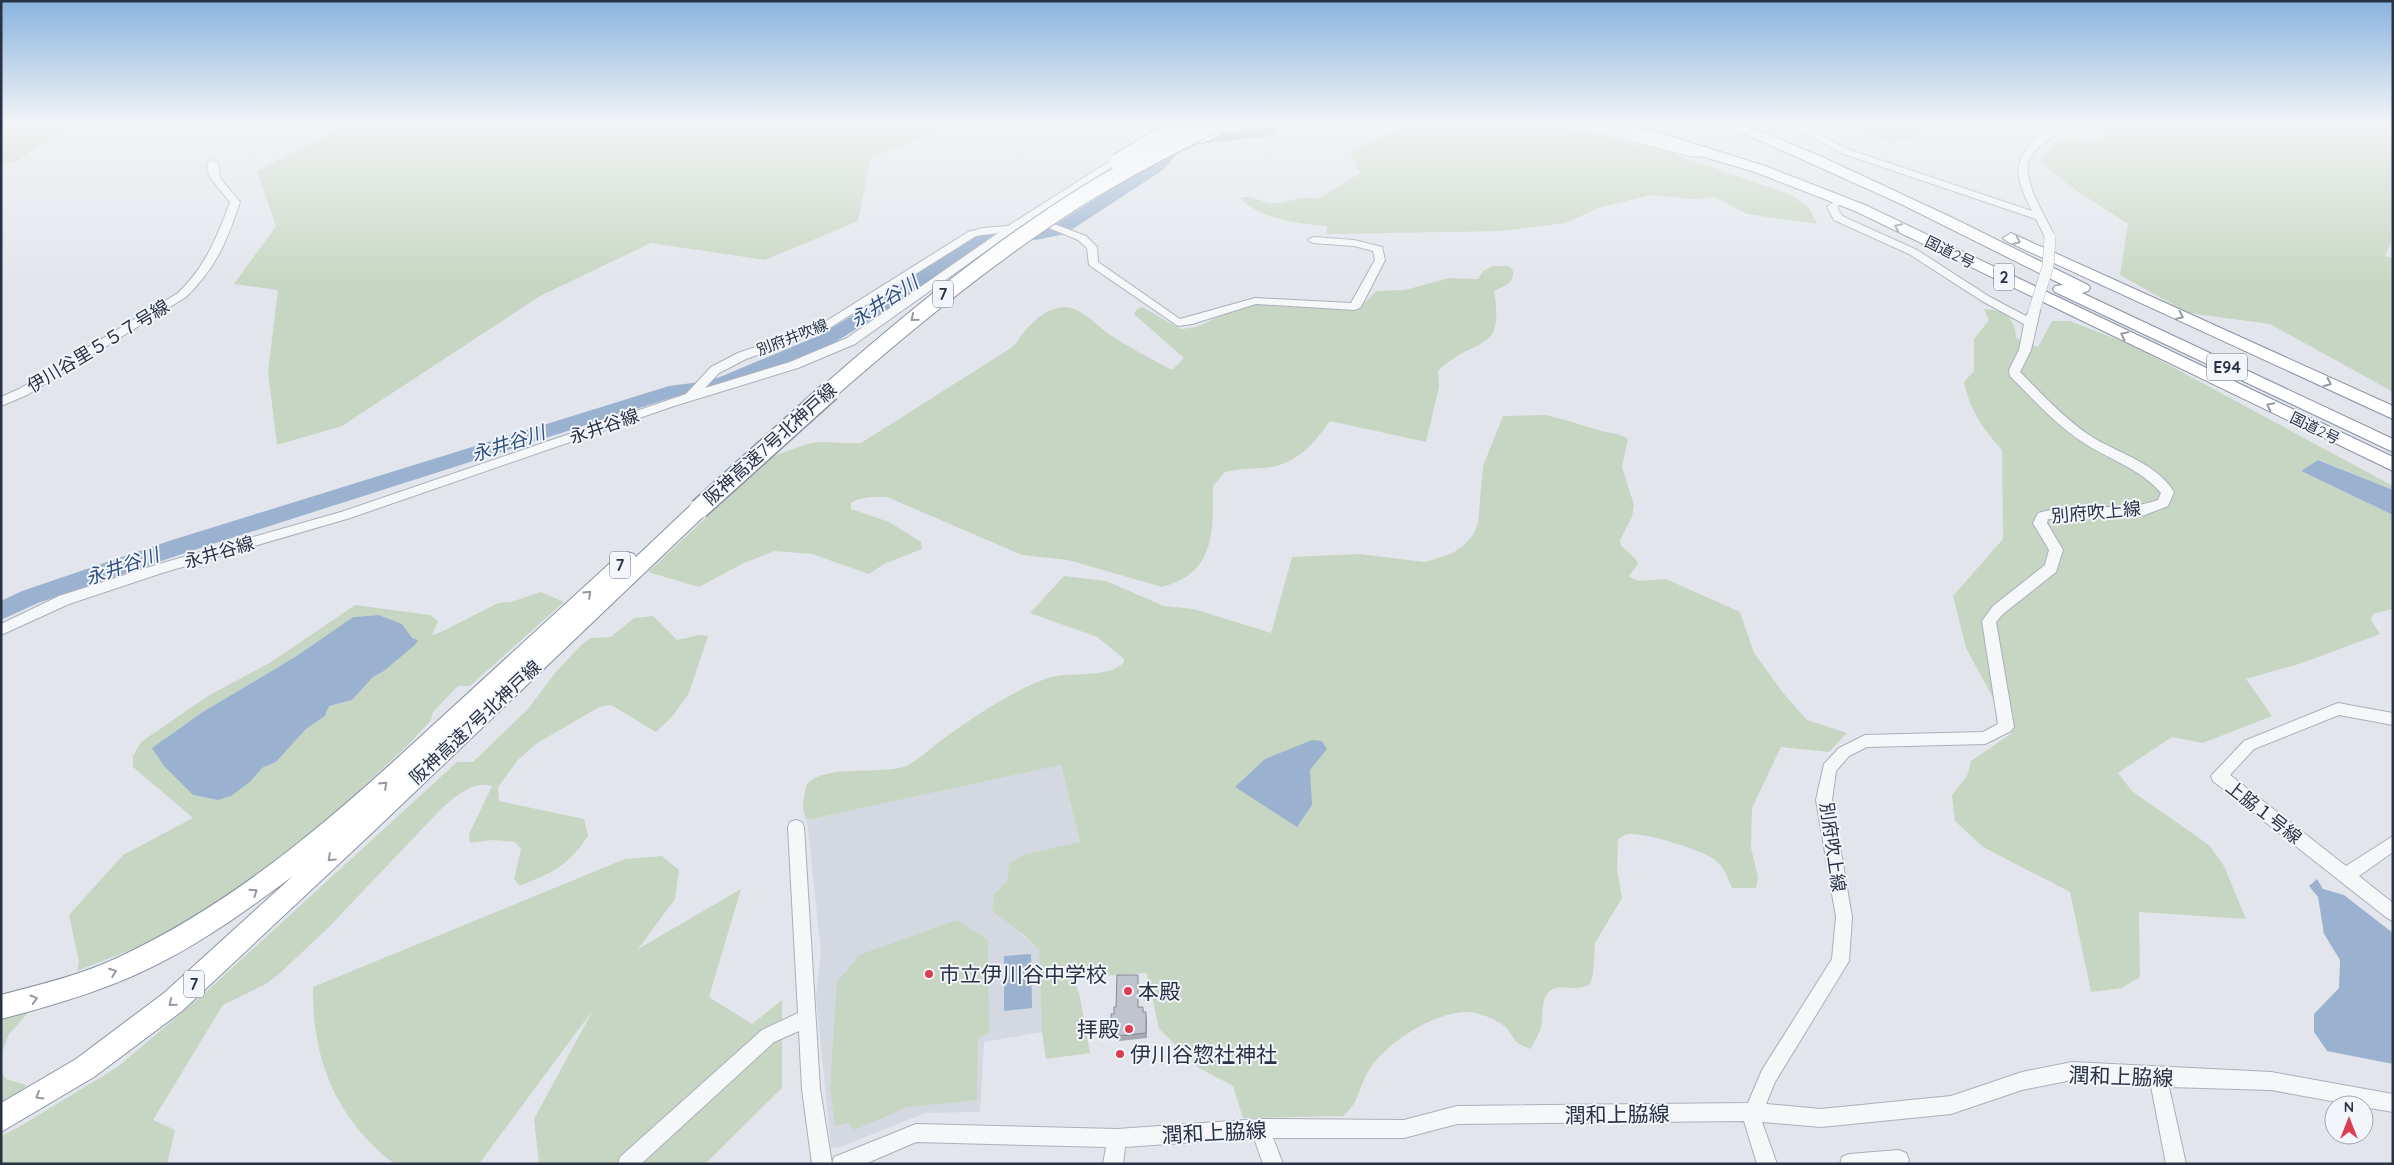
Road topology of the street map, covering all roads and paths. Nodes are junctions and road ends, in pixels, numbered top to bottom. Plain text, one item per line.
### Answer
1 (214, 176) edge
2 (1092, 176) edge
3 (1104, 176) edge
4 (1108, 176) edge
5 (1111, 176) edge
6 (1114, 176) edge
7 (1779, 176) edge
8 (1806, 176) edge
9 (1853, 176) edge
10 (1876, 176) edge
11 (1919, 176) edge
12 (2023, 176) edge
13 (1088, 188) junction
14 (1839, 200) junction
15 (1028, 217) junction
16 (2042, 218) junction
17 (1011, 229) junction
18 (1313, 240) dead end
19 (2031, 316) junction
20 (690, 397) junction
21 (1, 402) edge
22 (2393, 413) edge
23 (2393, 437) edge
24 (2393, 446) edge
25 (2393, 465) edge
26 (1, 630) edge
27 (2393, 719) edge
28 (357, 821) junction
29 (796, 827) dead end
30 (2393, 843) edge
31 (2346, 876) junction
32 (2393, 913) edge
33 (1, 1007) edge
34 (806, 1018) junction
35 (2158, 1077) junction
36 (2393, 1103) edge
37 (1753, 1112) junction
38 (1, 1118) edge
39 (1260, 1128) junction
40 (1117, 1138) junction
41 (874, 1157) edge
42 (1899, 1160) dead end
43 (627, 1164) edge
44 (822, 1164) edge
45 (841, 1164) edge
46 (1113, 1164) edge
47 (1273, 1164) edge
48 (1767, 1164) edge
49 (1849, 1164) edge
50 (2176, 1164) edge

1 - 21 street, 伊川谷里５５７号線
2 - 15 street
3 - 13 highway, bridge
4 - 13 highway, 阪神高速7号北神戸線 / 7
5 - 13 highway, 阪神高速7号北神戸線 / 7, bridge
6 - 13 highway, bridge
7 - 14 highway, 国道2号 / 2
8 - 24 highway, E94
9 - 23 highway, E94
10 -> 22 highway, 2
11 - 16 street
12 - 16 street, 別府吹上線
13 - 28 highway, 阪神高速7号北神戸線 / 7, bridge
14 - 19 street
25 -> 14 highway, 国道2号 / 2
15 - 17 street
15 - 18 street
16 - 19 street, 別府吹上線, bridge
17 - 20 street, 永井谷線
17 - 20 street, 別府井吹線
19 - 37 street, 別府吹上線
20 - 26 street, 永井谷線
27 - 31 street, 上脇１号線
33 -> 28 highway, 7
28 -> 38 highway, 7
29 - 34 street
30 - 31 street
31 - 32 street, 上脇１号線
34 - 43 street
34 - 44 street
35 - 36 street, 潤和上脇線
35 - 37 street, 潤和上脇線
35 - 50 street
37 - 39 street, 潤和上脇線
37 - 48 street
39 - 40 street, 潤和上脇線
39 - 47 street
40 - 41 street, 潤和上脇線
40 - 46 street
41 - 45 street, 潤和上脇線
42 - 49 street

